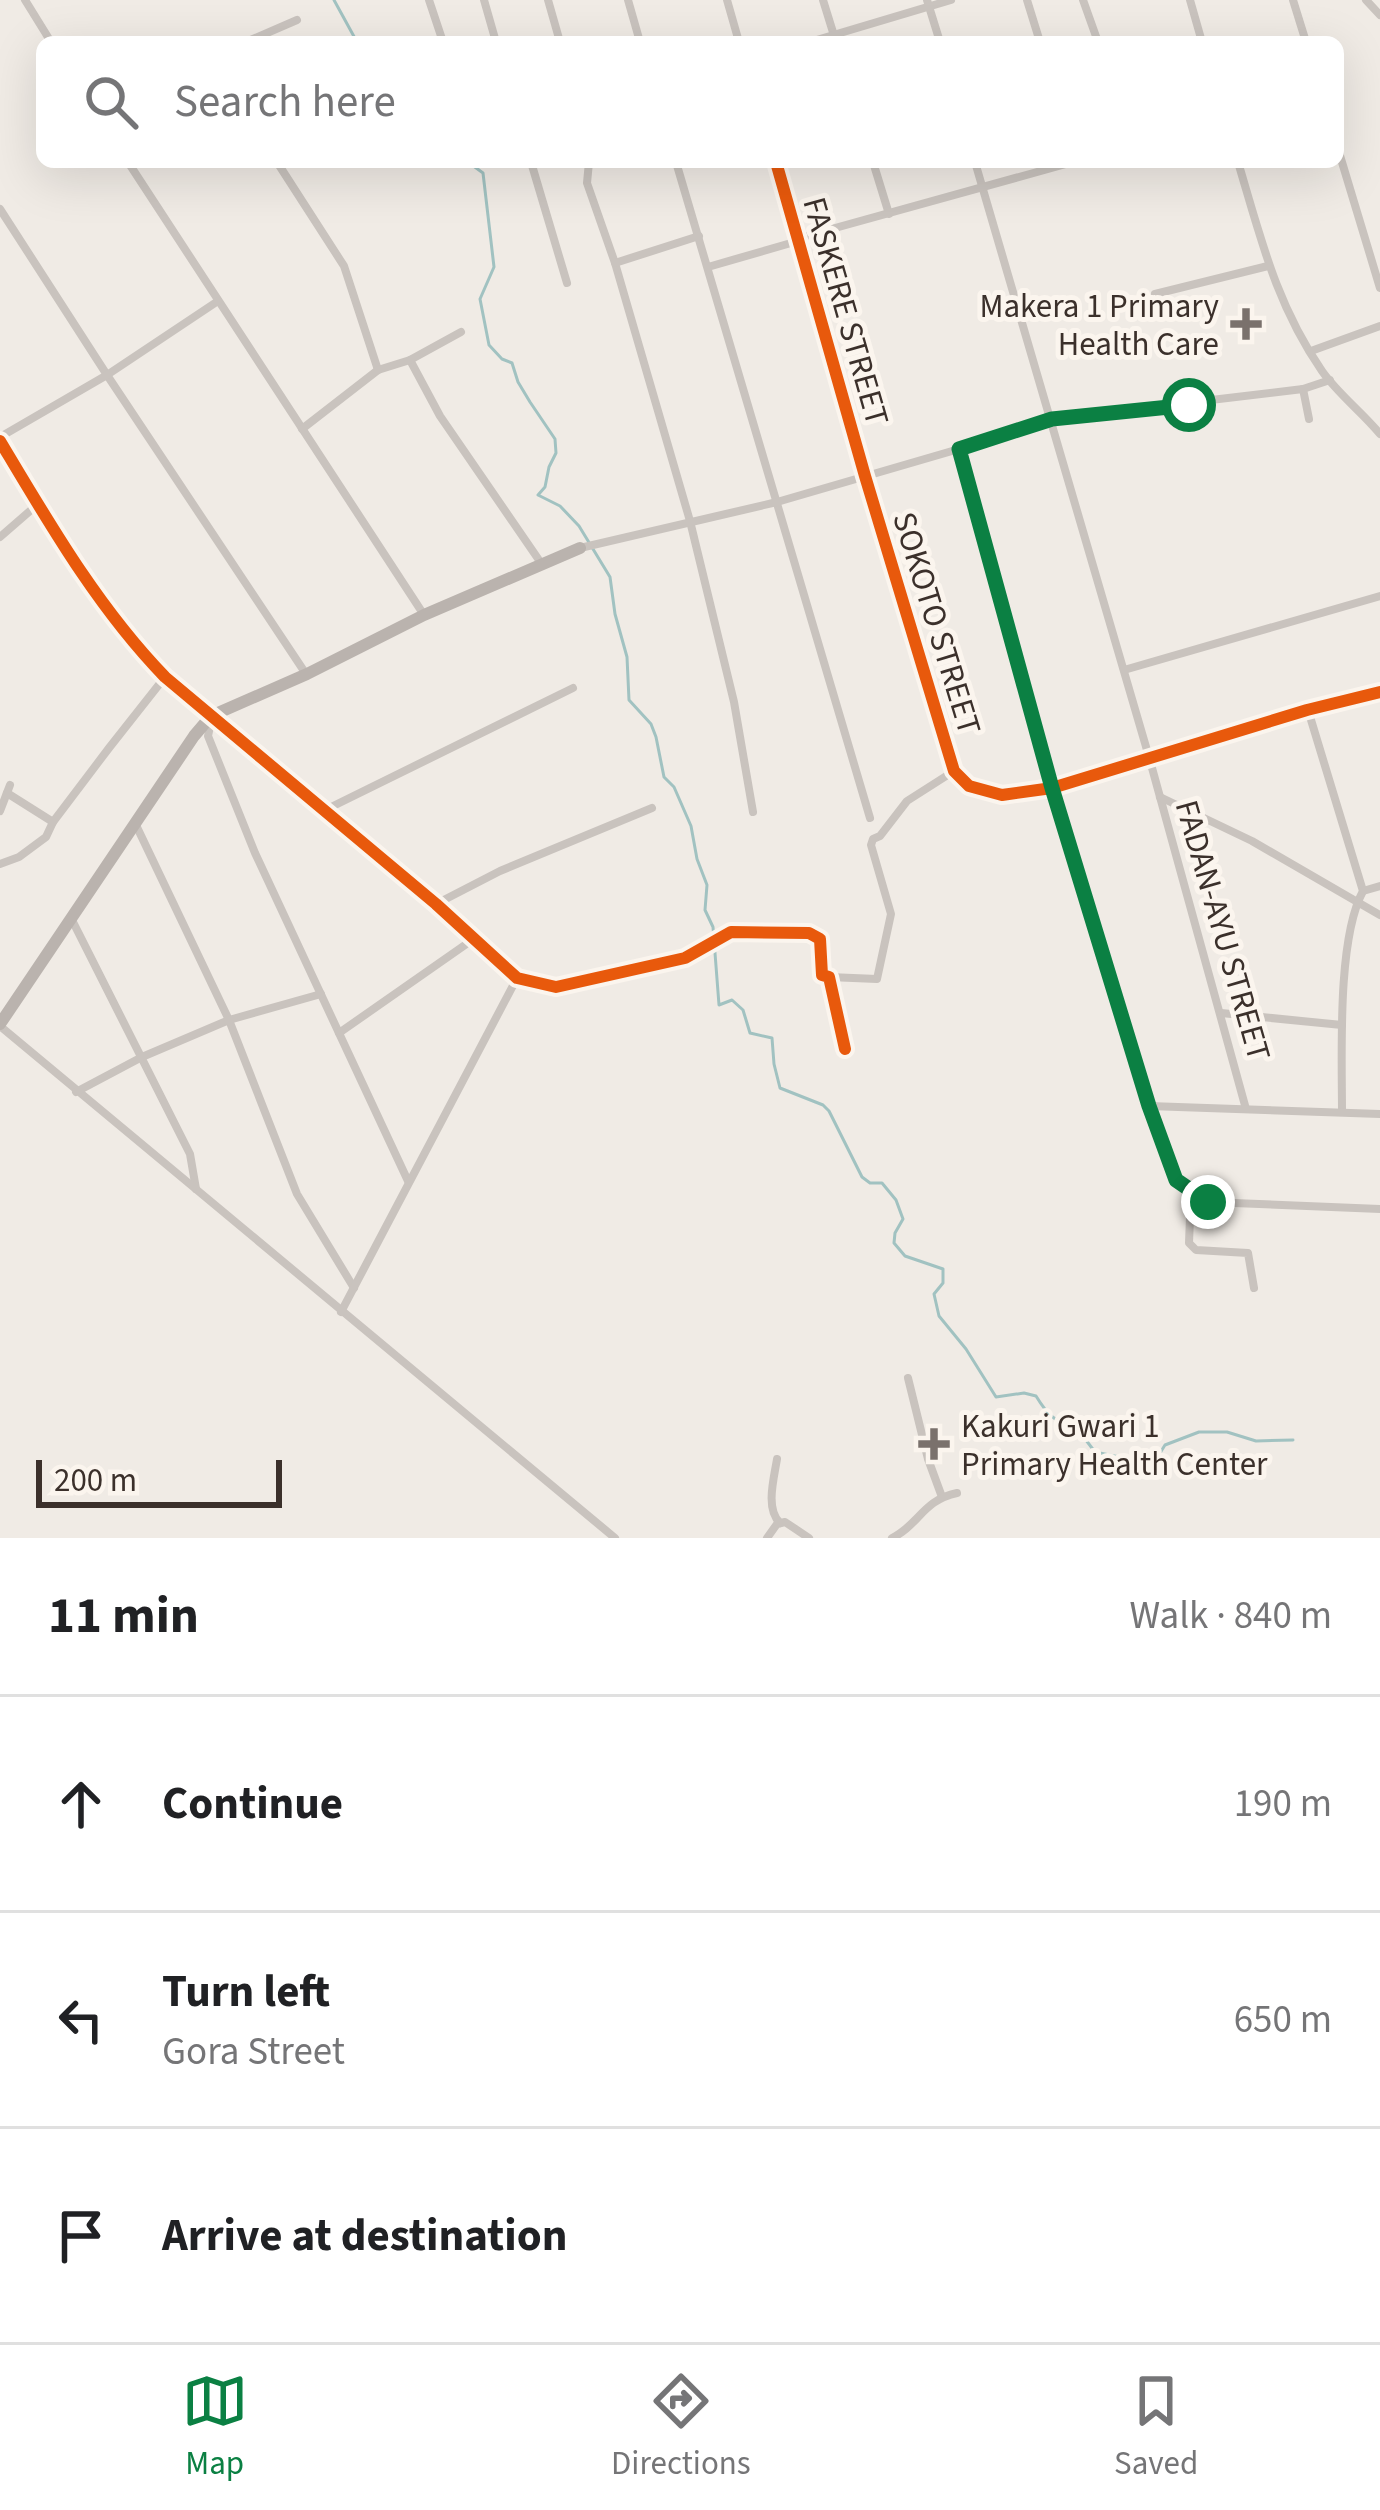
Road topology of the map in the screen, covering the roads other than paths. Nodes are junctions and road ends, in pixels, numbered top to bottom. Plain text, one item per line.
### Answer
1 (25, 0) edge
2 (430, 0) edge
3 (484, 0) edge
4 (548, 0) edge
5 (628, 0) edge
6 (727, 0) edge
7 (824, 0) edge
8 (951, 0) edge
9 (1027, 0) edge
10 (1083, 0) edge
11 (1190, 0) edge
12 (1293, 0) edge
13 (1366, 0) edge
14 (928, 3) edge
15 (1380, 15) edge
16 (297, 20) dead end
17 (47, 36) edge
18 (260, 36) edge
19 (440, 36) edge
20 (494, 36) edge
21 (558, 36) edge
22 (638, 36) edge
23 (737, 36) edge
24 (834, 36) edge
25 (840, 36) edge
26 (938, 36) edge
27 (1038, 36) edge
28 (1096, 36) edge
29 (1200, 36) edge
30 (1304, 36) edge
31 (132, 168) edge
32 (281, 168) edge
33 (533, 168) edge
34 (588, 168) edge
35 (678, 168) edge
36 (778, 168) edge
37 (875, 168) edge
38 (977, 168) edge
39 (1050, 168) edge
40 (1240, 168) edge
41 (1344, 168) edge
42 (982, 186) junction
43 (0, 209) edge
44 (889, 214) junction
45 (699, 236) junction
46 (800, 238) junction
47 (615, 263) junction
48 (1268, 266) junction
49 (708, 267) junction
50 (567, 283) dead end
51 (1380, 288) edge
52 (1155, 294) dead end
53 (218, 302) junction
54 (1380, 326) edge
55 (461, 332) dead end
56 (1311, 350) junction
57 (410, 360) junction
58 (378, 370) junction
59 (107, 376) junction
60 (1330, 380) junction
61 (1303, 389) junction
62 (1380, 411) edge
63 (1363, 413) junction
64 (1052, 419) junction
65 (1309, 419) dead end
66 (302, 429) junction
67 (1380, 434) edge
68 (0, 439) edge
69 (959, 449) junction
70 (866, 476) junction
71 (776, 502) junction
72 (38, 504) junction
73 (689, 521) junction
74 (0, 536) edge
75 (580, 548) joint
76 (541, 563) junction
77 (1380, 596) edge
78 (424, 615) junction
79 (1124, 670) junction
80 (307, 674) junction
81 (165, 677) junction
82 (573, 688) dead end
83 (1380, 692) edge
84 (1307, 710) junction
85 (212, 716) junction
86 (1149, 757) junction
87 (954, 771) junction
88 (1052, 788) junction
89 (1158, 796) junction
90 (652, 808) dead end
91 (0, 811) edge
92 (323, 811) junction
93 (753, 812) dead end
94 (870, 818) dead end
95 (53, 822) junction
96 (134, 823) junction
97 (0, 864) edge
98 (1380, 886) edge
99 (1363, 891) junction
100 (1357, 902) junction
101 (436, 904) junction
102 (1380, 916) edge
103 (71, 919) junction
104 (475, 938) junction
105 (829, 977) junction
106 (517, 978) junction
107 (321, 994) junction
108 (1221, 1013) junction
109 (229, 1020) junction
110 (0, 1025) edge
111 (1342, 1025) junction
112 (340, 1033) junction
113 (845, 1049) dead end
114 (142, 1057) junction
115 (76, 1091) junction
116 (1149, 1106) junction
117 (1246, 1109) junction
118 (1342, 1112) junction
119 (1380, 1114) edge
120 (408, 1181) junction
121 (196, 1190) junction
122 (1190, 1192) junction
123 (1380, 1209) edge
124 (354, 1288) junction
125 (1254, 1288) dead end
126 (341, 1312) junction
127 (908, 1378) dead end
128 (778, 1459) dead end
129 (957, 1493) dead end
130 (942, 1497) junction
131 (780, 1523) junction
132 (615, 1538) edge
133 (767, 1538) edge
134 (809, 1538) edge
135 (892, 1538) edge

1 - 17 street
2 - 19 street
3 - 20 street
4 - 21 street
5 - 22 street
6 - 23 street
7 - 24 street
8 - 14 street
9 - 27 street
10 - 28 street
11 - 29 street
12 - 30 street
13 - 15 street
14 - 25 street
14 - 26 street
16 - 18 street
31 - 53 street
32 - 58 street
33 - 50 street
34 - 47 street
35 - 45 street
36 - 46 street, FASKERE STREET
37 - 44 street
38 - 42 street, FADAN-AYU STREET
39 - 42 street
40 - 48 street
41 - 51 street
42 - 44 street
42 - 64 street, FADAN-AYU STREET
43 - 59 street
44 - 46 street
45 - 47 street
45 - 49 street
46 - 49 street
46 - 70 street, FASKERE STREET
47 - 73 street
48 - 52 street
48 - 56 street
49 - 71 street
53 - 59 street
53 - 66 street
54 - 56 street
55 - 57 street
56 - 60 street
57 - 58 street
57 - 76 street
58 - 66 street
59 - 68 street
59 - 80 street
60 - 61 street
60 - 63 street
61 - 64 street
61 - 65 street
62 - 63 street
63 - 67 street
64 - 69 street
64 - 79 street, FADAN-AYU STREET
66 - 78 street
68 - 72 street
69 - 70 street
69 - 88 street
70 - 71 street
70 - 87 street, SOKOTO STREET
71 - 73 street
71 - 94 street
72 - 74 street
72 - 81 street
73 - 75 street
73 - 93 street
75 - 76 main road
76 - 78 main road
77 - 79 street
78 - 80 main road
79 - 86 street, FADAN-AYU STREET
80 - 85 main road
81 - 85 street
81 - 95 street
82 - 92 street
83 - 84 street, SOKOTO STREET
84 - 86 street, SOKOTO STREET
84 - 99 street
85 - 92 street
85 - 96 main road
85 - 107 street
86 - 88 street, SOKOTO STREET
86 - 89 street, FADAN-AYU STREET
87 - 88 street, SOKOTO STREET
87 - 105 street
88 - 116 street
89 - 100 street
89 - 108 street, FADAN-AYU STREET
90 - 101 street
91 - 95 street
92 - 101 street
95 - 97 street
96 - 103 main road
96 - 109 street
98 - 99 street
99 - 100 street
100 - 102 street
100 - 111 street
101 - 104 street
103 - 110 main road
103 - 114 street
104 - 106 street
104 - 112 street
105 - 106 street
105 - 113 street
106 - 120 street
107 - 109 street
107 - 112 street
108 - 111 street
108 - 117 street, FADAN-AYU STREET
109 - 114 street
109 - 124 street
110 - 115 street
111 - 118 street
112 - 120 street
114 - 115 street
114 - 121 street
115 - 121 street
116 - 117 street
116 - 122 street
117 - 118 street
118 - 119 street
120 - 124 street
121 - 126 street
122 - 123 street
122 - 125 street
124 - 126 street
126 - 132 street
127 - 130 street
128 - 131 street
129 - 130 street
130 - 135 street
131 - 133 street
131 - 134 street

